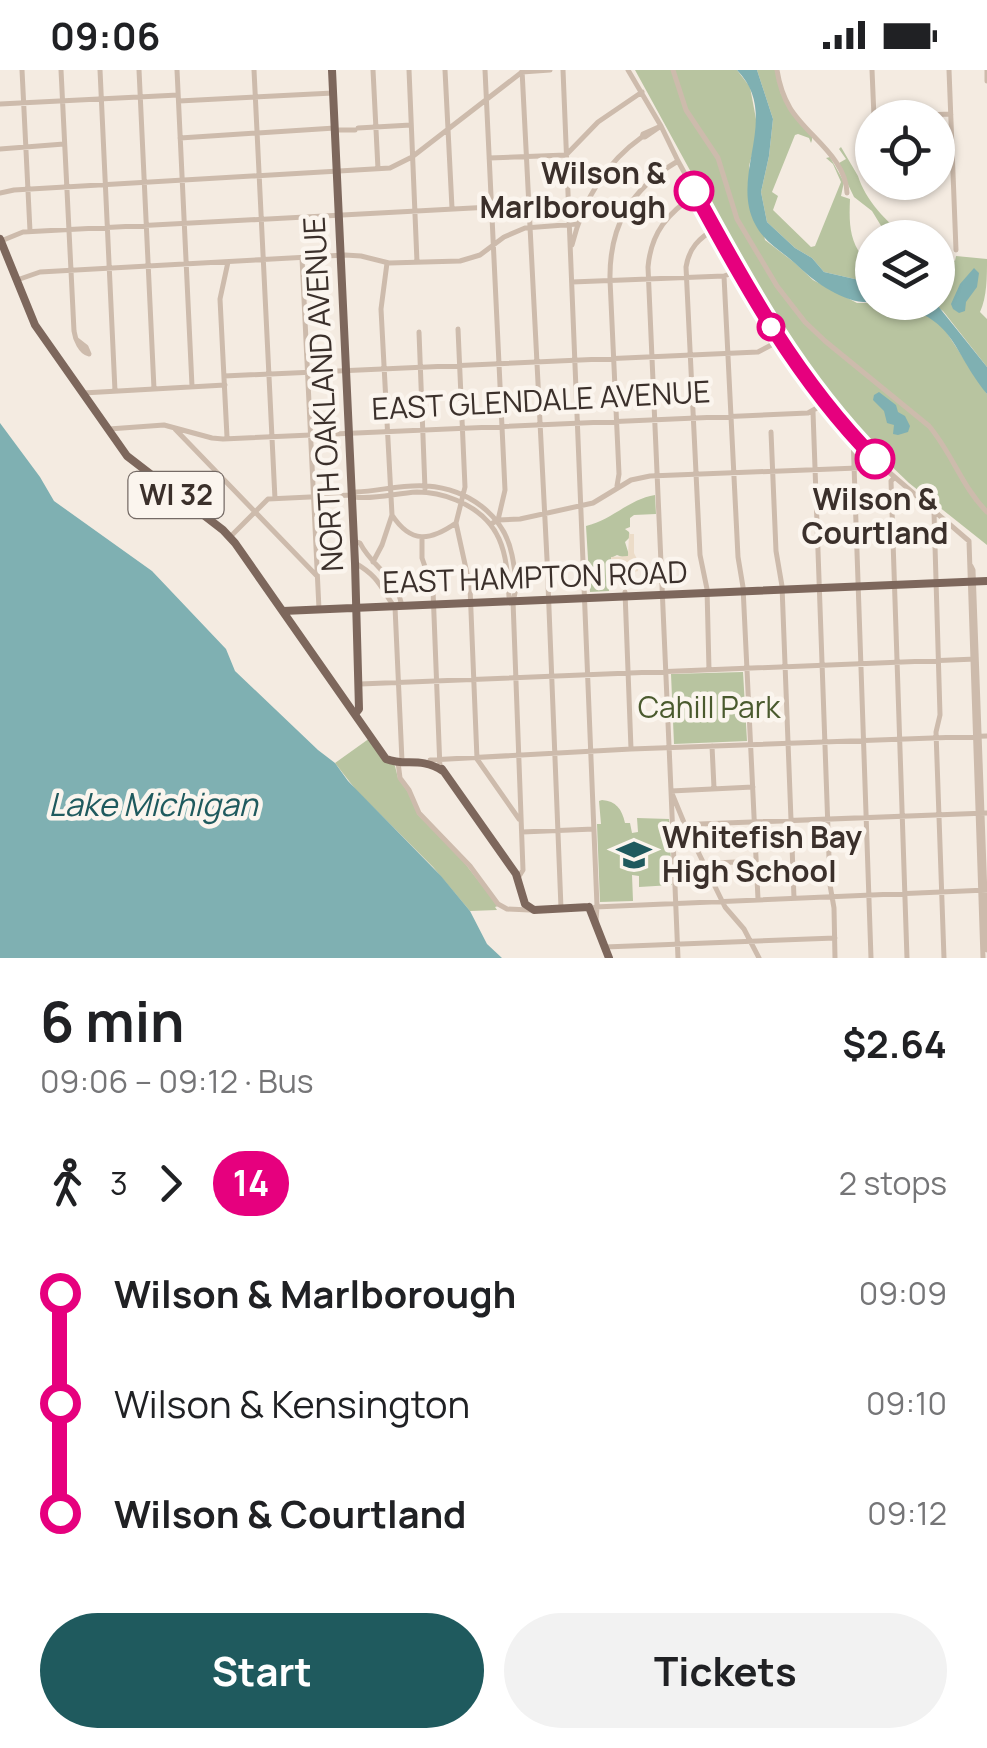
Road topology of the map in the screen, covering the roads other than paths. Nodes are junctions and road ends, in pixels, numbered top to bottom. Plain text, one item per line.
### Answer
1 (22, 70) edge
2 (61, 70) edge
3 (100, 70) edge
4 (139, 70) edge
5 (177, 70) edge
6 (254, 70) edge
7 (332, 70) edge
8 (373, 70) edge
9 (409, 70) edge
10 (445, 70) edge
11 (484, 70) edge
12 (550, 70) edge
13 (563, 70) edge
14 (627, 70) edge
15 (672, 70) edge
16 (777, 70) edge
17 (872, 70) edge
18 (949, 70) edge
19 (986, 70) edge
20 (521, 71) edge
21 (987, 81) edge
22 (333, 93) junction
23 (641, 93) junction
24 (140, 96) junction
25 (256, 97) junction
26 (178, 98) junction
27 (101, 99) junction
28 (873, 100) edge
29 (950, 100) edge
30 (62, 101) junction
31 (486, 101) junction
32 (24, 103) junction
33 (0, 104) edge
34 (411, 125) junction
35 (375, 127) junction
36 (659, 127) junction
37 (337, 129) junction
38 (448, 129) junction
39 (258, 133) junction
40 (180, 138) junction
41 (64, 144) junction
42 (26, 146) junction
43 (0, 149) edge
44 (566, 154) junction
45 (526, 156) junction
46 (412, 157) junction
47 (488, 158) junction
48 (678, 161) junction
49 (378, 170) junction
50 (336, 172) junction
51 (260, 176) junction
52 (182, 181) junction
53 (144, 183) junction
54 (105, 185) junction
55 (66, 187) junction
56 (28, 189) junction
57 (847, 193) dead end
58 (0, 194) edge
59 (696, 195) junction
60 (954, 200) edge
61 (491, 207) junction
62 (452, 208) junction
63 (414, 210) junction
64 (338, 214) junction
65 (262, 219) junction
66 (184, 223) junction
67 (568, 224) junction
68 (577, 224) junction
69 (146, 226) junction
70 (528, 227) junction
71 (107, 228) junction
72 (714, 228) junction
73 (68, 230) junction
74 (30, 231) junction
75 (0, 240) edge
76 (492, 246) junction
77 (956, 250) dead end
78 (570, 252) junction
79 (341, 255) junction
80 (302, 258) junction
81 (264, 260) junction
82 (228, 262) junction
83 (417, 262) junction
84 (386, 263) junction
85 (186, 264) junction
86 (148, 266) junction
87 (109, 268) junction
88 (71, 270) junction
89 (738, 271) junction
90 (724, 276) junction
91 (686, 277) junction
92 (648, 278) junction
93 (16, 280) junction
94 (610, 280) junction
95 (571, 282) junction
96 (458, 329) dead end
97 (419, 332) dead end
98 (77, 340) dead end
99 (779, 341) junction
100 (728, 354) junction
101 (690, 355) junction
102 (652, 356) junction
103 (613, 358) junction
104 (574, 360) junction
105 (536, 361) junction
106 (498, 363) junction
107 (459, 365) junction
108 (421, 366) junction
109 (384, 368) junction
110 (346, 370) junction
111 (308, 371) junction
112 (269, 373) junction
113 (224, 376) junction
114 (224, 385) junction
115 (192, 386) junction
116 (154, 388) junction
117 (115, 391) junction
118 (83, 393) junction
119 (824, 404) junction
120 (813, 412) junction
121 (731, 416) junction
122 (693, 417) junction
123 (654, 419) junction
124 (616, 420) junction
125 (578, 422) junction
126 (538, 424) junction
127 (172, 426) junction
128 (501, 426) junction
129 (462, 427) junction
130 (108, 429) junction
131 (424, 429) junction
132 (386, 431) junction
133 (349, 432) junction
134 (771, 432) dead end
135 (198, 434) junction
136 (310, 434) junction
137 (272, 436) junction
138 (852, 436) junction
139 (227, 438) junction
140 (190, 446) junction
141 (882, 467) junction
142 (853, 468) junction
143 (619, 470) junction
144 (814, 470) junction
145 (773, 471) junction
146 (734, 472) junction
147 (696, 474) junction
148 (658, 476) junction
149 (894, 477) junction
150 (630, 480) junction
151 (616, 488) junction
152 (425, 489) junction
153 (389, 492) junction
154 (352, 495) junction
155 (314, 497) junction
156 (275, 499) junction
157 (463, 499) junction
158 (581, 506) junction
159 (254, 512) junction
160 (934, 512) junction
161 (987, 512) edge
162 (544, 513) junction
163 (392, 515) junction
164 (494, 522) junction
165 (456, 523) junction
166 (230, 537) junction
167 (422, 537) junction
168 (354, 541) junction
169 (373, 562) junction
170 (355, 563) junction
171 (317, 576) junction
172 (987, 580) edge
173 (971, 581) junction
174 (936, 582) junction
175 (894, 584) junction
176 (857, 585) junction
177 (819, 586) junction
178 (782, 588) junction
179 (743, 590) junction
180 (707, 591) junction
181 (663, 593) junction
182 (625, 594) junction
183 (586, 596) junction
184 (512, 598) junction
185 (549, 598) junction
186 (471, 601) junction
187 (434, 603) junction
188 (395, 604) junction
189 (356, 607) junction
190 (319, 609) junction
191 (283, 612) junction
192 (974, 659) junction
193 (939, 660) junction
194 (897, 662) junction
195 (860, 664) junction
196 (822, 665) junction
197 (785, 666) junction
198 (746, 668) junction
199 (709, 670) junction
200 (667, 671) junction
201 (628, 673) junction
202 (589, 674) junction
203 (552, 676) junction
204 (516, 678) junction
205 (474, 679) junction
206 (437, 681) junction
207 (398, 683) junction
208 (359, 684) junction
209 (975, 686) junction
210 (987, 686) edge
211 (355, 714) junction
212 (981, 736) edge
213 (936, 738) junction
214 (900, 739) junction
215 (863, 740) junction
216 (824, 742) junction
217 (788, 744) junction
218 (751, 745) junction
219 (712, 746) junction
220 (670, 748) junction
221 (631, 749) junction
222 (555, 752) junction
223 (591, 752) junction
224 (518, 754) junction
225 (476, 756) junction
226 (400, 762) junction
227 (434, 764) junction
228 (753, 787) junction
229 (714, 789) junction
230 (671, 791) junction
231 (982, 813) edge
232 (939, 814) junction
233 (902, 816) junction
234 (866, 818) junction
235 (827, 820) junction
236 (791, 821) junction
237 (521, 822) junction
238 (754, 822) junction
239 (685, 825) junction
240 (674, 826) junction
241 (594, 828) junction
242 (558, 830) junction
243 (521, 832) junction
244 (756, 861) junction
245 (705, 863) junction
246 (675, 864) junction
247 (520, 883) junction
248 (984, 890) edge
249 (942, 892) junction
250 (906, 894) junction
251 (868, 895) junction
252 (832, 896) junction
253 (794, 898) junction
254 (732, 900) junction
255 (758, 900) junction
256 (722, 901) junction
257 (676, 903) junction
258 (528, 906) junction
259 (561, 907) junction
260 (590, 912) junction
261 (732, 916) junction
262 (835, 938) junction
263 (751, 941) junction
264 (678, 944) junction
265 (605, 947) junction
266 (987, 950) edge
267 (609, 958) edge
268 (678, 958) edge
269 (759, 958) edge
270 (836, 958) edge
271 (870, 958) edge
272 (908, 958) edge
273 (944, 958) edge
274 (983, 958) edge

1 - 32 street
2 - 30 street
3 - 27 street
4 - 24 street
5 - 26 street
6 - 25 street
7 - 22 main road, NORTH OAKLAND AVENUE
8 - 35 street
9 - 34 street
10 - 38 street
11 - 31 street
12 - 20 street
13 - 44 street
14 - 23 street
15 - 161 street
16 - 57 street
17 - 28 street
18 - 29 street
19 - 21 street
20 - 31 street
20 - 45 street
22 - 25 street
22 - 37 main road, NORTH OAKLAND AVENUE
23 - 36 street
23 - 44 street
24 - 26 street
24 - 27 street
24 - 53 street
25 - 26 street
25 - 39 street
26 - 40 street
27 - 30 street
27 - 54 street
30 - 32 street
30 - 41 street
31 - 38 street
31 - 47 street
32 - 33 street
32 - 42 street
34 - 35 street
34 - 46 street
35 - 37 street
35 - 49 street
36 - 48 street
36 - 68 street
37 - 39 street
37 - 50 main road, NORTH OAKLAND AVENUE
38 - 46 street
38 - 62 street
39 - 40 street
39 - 51 street
40 - 52 street
41 - 42 street
41 - 55 street
42 - 43 street
42 - 56 street
44 - 45 street
44 - 67 street
45 - 47 street
45 - 70 street
46 - 49 street
46 - 63 street
47 - 61 street
48 - 59 street
48 - 94 street
49 - 50 street
50 - 51 street
50 - 64 main road, NORTH OAKLAND AVENUE
51 - 52 street
51 - 65 street
52 - 53 street
52 - 66 street
53 - 54 street
53 - 69 street
54 - 55 street
54 - 71 street
55 - 56 street
55 - 73 street
56 - 58 street
56 - 74 street
59 - 72 street
59 - 92 street
60 - 77 street
61 - 62 street
61 - 76 street
62 - 63 street
63 - 64 street
63 - 83 street
64 - 65 street
64 - 79 main road, NORTH OAKLAND AVENUE
65 - 66 street
65 - 81 street
66 - 69 street
66 - 85 street
67 - 68 street
67 - 70 street
67 - 78 street
68 - 78 street
69 - 71 street
69 - 86 street
70 - 76 street
70 - 105 street
71 - 73 street
71 - 87 street
72 - 89 street
72 - 91 street
73 - 74 street
73 - 88 street
74 - 75 street
75 - 93 main road, WI 32
76 - 83 street
76 - 106 street
78 - 95 street
79 - 80 street
79 - 84 street
79 - 110 main road, NORTH OAKLAND AVENUE
80 - 81 street
80 - 111 street
81 - 82 street
81 - 112 street
82 - 85 street
82 - 113 street
83 - 84 street
84 - 109 street
85 - 86 street
85 - 115 street
86 - 87 street
86 - 116 street
87 - 88 street
87 - 117 street
88 - 93 street
88 - 98 street
89 - 90 street
89 - 99 street
90 - 91 street
90 - 100 street
91 - 92 street
91 - 101 street
92 - 94 street
92 - 102 street
93 - 118 main road, WI 32
94 - 95 street
94 - 103 street
95 - 104 street
96 - 107 street
97 - 108 street
99 - 100 street
99 - 119 street
100 - 101 street
100 - 121 street
101 - 102 street
101 - 122 street
102 - 103 street
102 - 123 street
103 - 104 street
103 - 124 street
104 - 105 street
104 - 125 street
105 - 106 street
105 - 126 street
106 - 107 street
106 - 128 street
107 - 108 street
107 - 129 street
108 - 109 street
108 - 131 street
109 - 110 street
109 - 132 street
110 - 111 street
110 - 133 main road, NORTH OAKLAND AVENUE
111 - 112 street
111 - 136 street
112 - 113 street
112 - 137 street
113 - 114 street
114 - 115 street
114 - 139 street
115 - 116 street
116 - 117 street
117 - 118 street
118 - 130 main road, WI 32
119 - 120 street
119 - 138 street
120 - 121 street, EAST GLENDALE AVENUE
120 - 144 street
121 - 122 street, EAST GLENDALE AVENUE
121 - 146 street
122 - 123 street, EAST GLENDALE AVENUE
122 - 147 street
123 - 124 street, EAST GLENDALE AVENUE
123 - 148 street
124 - 125 street, EAST GLENDALE AVENUE
124 - 143 street
125 - 126 street, EAST GLENDALE AVENUE
125 - 158 street
126 - 128 street, EAST GLENDALE AVENUE
126 - 162 street
127 - 130 street, EAST GLENDALE AVENUE
127 - 135 street, EAST GLENDALE AVENUE
127 - 140 street
128 - 129 street, EAST GLENDALE AVENUE
128 - 164 street
129 - 131 street, EAST GLENDALE AVENUE
129 - 157 street
130 - 166 main road, WI 32
131 - 132 street, EAST GLENDALE AVENUE
131 - 152 street
132 - 133 street, EAST GLENDALE AVENUE
132 - 153 street
133 - 136 street, EAST GLENDALE AVENUE
133 - 154 main road, NORTH OAKLAND AVENUE
134 - 145 street
135 - 139 street, EAST GLENDALE AVENUE
135 - 140 street
136 - 137 street, EAST GLENDALE AVENUE
136 - 155 street
137 - 139 street, EAST GLENDALE AVENUE
137 - 156 street
138 - 141 street
138 - 142 street
140 - 159 street
141 - 142 street
141 - 149 street
142 - 144 street
142 - 176 street
143 - 150 street
143 - 151 street
144 - 145 street
144 - 177 street
145 - 146 street
145 - 178 street
146 - 147 street
146 - 179 street
147 - 148 street
147 - 180 street
148 - 150 street
148 - 181 street
149 - 160 street
149 - 175 street
150 - 151 street
151 - 158 street
152 - 153 street
152 - 157 street
153 - 154 street
153 - 163 street
154 - 155 street
154 - 168 main road, NORTH OAKLAND AVENUE
155 - 156 street
155 - 171 street
156 - 159 street
157 - 164 street
157 - 165 street
158 - 162 street
158 - 183 street
159 - 166 street
159 - 171 street
160 - 173 street
160 - 174 street
162 - 164 street
162 - 185 street
163 - 167 street
163 - 169 street
164 - 184 street
165 - 167 street
165 - 186 street
166 - 191 main road, WI 32
167 - 187 street
168 - 169 street
168 - 170 main road, NORTH OAKLAND AVENUE
169 - 188 street
170 - 188 street
170 - 189 main road, NORTH OAKLAND AVENUE
171 - 190 street
172 - 173 main road, EAST HAMPTON ROAD
173 - 174 main road, EAST HAMPTON ROAD
173 - 192 street
174 - 175 main road, EAST HAMPTON ROAD
174 - 193 street
175 - 176 main road, EAST HAMPTON ROAD
175 - 194 street
176 - 177 main road, EAST HAMPTON ROAD
176 - 195 street
177 - 178 main road, EAST HAMPTON ROAD
177 - 196 street
178 - 179 main road, EAST HAMPTON ROAD
178 - 197 street
179 - 180 main road, EAST HAMPTON ROAD
179 - 198 street
180 - 181 main road, EAST HAMPTON ROAD
180 - 199 street
181 - 182 main road, EAST HAMPTON ROAD
181 - 200 street
182 - 183 main road, EAST HAMPTON ROAD
182 - 201 street
183 - 185 main road, EAST HAMPTON ROAD
183 - 202 street
184 - 185 main road, EAST HAMPTON ROAD
184 - 186 main road, EAST HAMPTON ROAD
184 - 204 street
185 - 203 street
186 - 187 main road, EAST HAMPTON ROAD
186 - 205 street
187 - 188 main road, EAST HAMPTON ROAD
187 - 206 street
188 - 189 main road, EAST HAMPTON ROAD
188 - 207 street
189 - 190 main road, EAST HAMPTON ROAD
189 - 208 main road, NORTH OAKLAND AVENUE
190 - 191 main road, EAST HAMPTON ROAD
191 - 211 main road, WI 32
192 - 193 street
192 - 209 street
193 - 194 street
193 - 213 street
194 - 195 street
194 - 214 street
195 - 196 street
195 - 215 street
196 - 197 street
196 - 216 street
197 - 198 street
197 - 217 street
198 - 199 street
198 - 218 street
199 - 200 street
200 - 201 street
200 - 220 street
201 - 202 street
201 - 221 street
202 - 203 street
202 - 223 street
203 - 204 street
203 - 222 street
204 - 205 street
204 - 224 street
205 - 206 street
205 - 225 street
206 - 207 street
206 - 227 street
207 - 208 street
207 - 226 street
208 - 211 main road, NORTH OAKLAND AVENUE
209 - 210 street
209 - 212 street
211 - 226 main road, WI 32
212 - 213 street
212 - 231 street
213 - 214 street
213 - 232 street
214 - 215 street
214 - 233 street
215 - 216 street
215 - 234 street
216 - 217 street
216 - 235 street
217 - 218 street
217 - 236 street
218 - 219 street
218 - 228 street
219 - 220 street
219 - 229 street
220 - 221 street
220 - 230 street
221 - 223 street
222 - 223 street
222 - 224 street
222 - 242 street
223 - 241 street
224 - 225 street
224 - 237 street
225 - 227 street
225 - 237 street
226 - 227 main road
226 - 258 street
227 - 247 main road
228 - 229 street
228 - 238 street
229 - 230 street
230 - 239 street
230 - 240 street
231 - 232 street
231 - 248 street
232 - 233 street
232 - 249 street
233 - 234 street
233 - 250 street
234 - 235 street
234 - 251 street
235 - 236 street
235 - 252 street
236 - 238 street
236 - 253 street
237 - 243 street
238 - 239 street
238 - 244 street
239 - 240 street
239 - 245 street
240 - 246 street
241 - 242 street
241 - 260 street
242 - 243 street
242 - 259 street
243 - 247 street
244 - 245 street
244 - 255 street
245 - 246 street
245 - 256 street
246 - 257 street
247 - 258 main road
248 - 249 street
248 - 266 street
248 - 274 street
249 - 250 street
249 - 273 street
250 - 251 street
250 - 272 street
251 - 252 street
251 - 271 street
252 - 253 street
252 - 262 street
253 - 255 street
254 - 255 street
254 - 256 street
254 - 261 street
256 - 257 street
256 - 261 street
257 - 260 street
257 - 264 street
258 - 259 main road
259 - 260 main road
260 - 265 main road
261 - 263 street
262 - 263 street
262 - 270 street
263 - 264 street
263 - 269 street
264 - 265 street
264 - 268 street
265 - 267 main road

